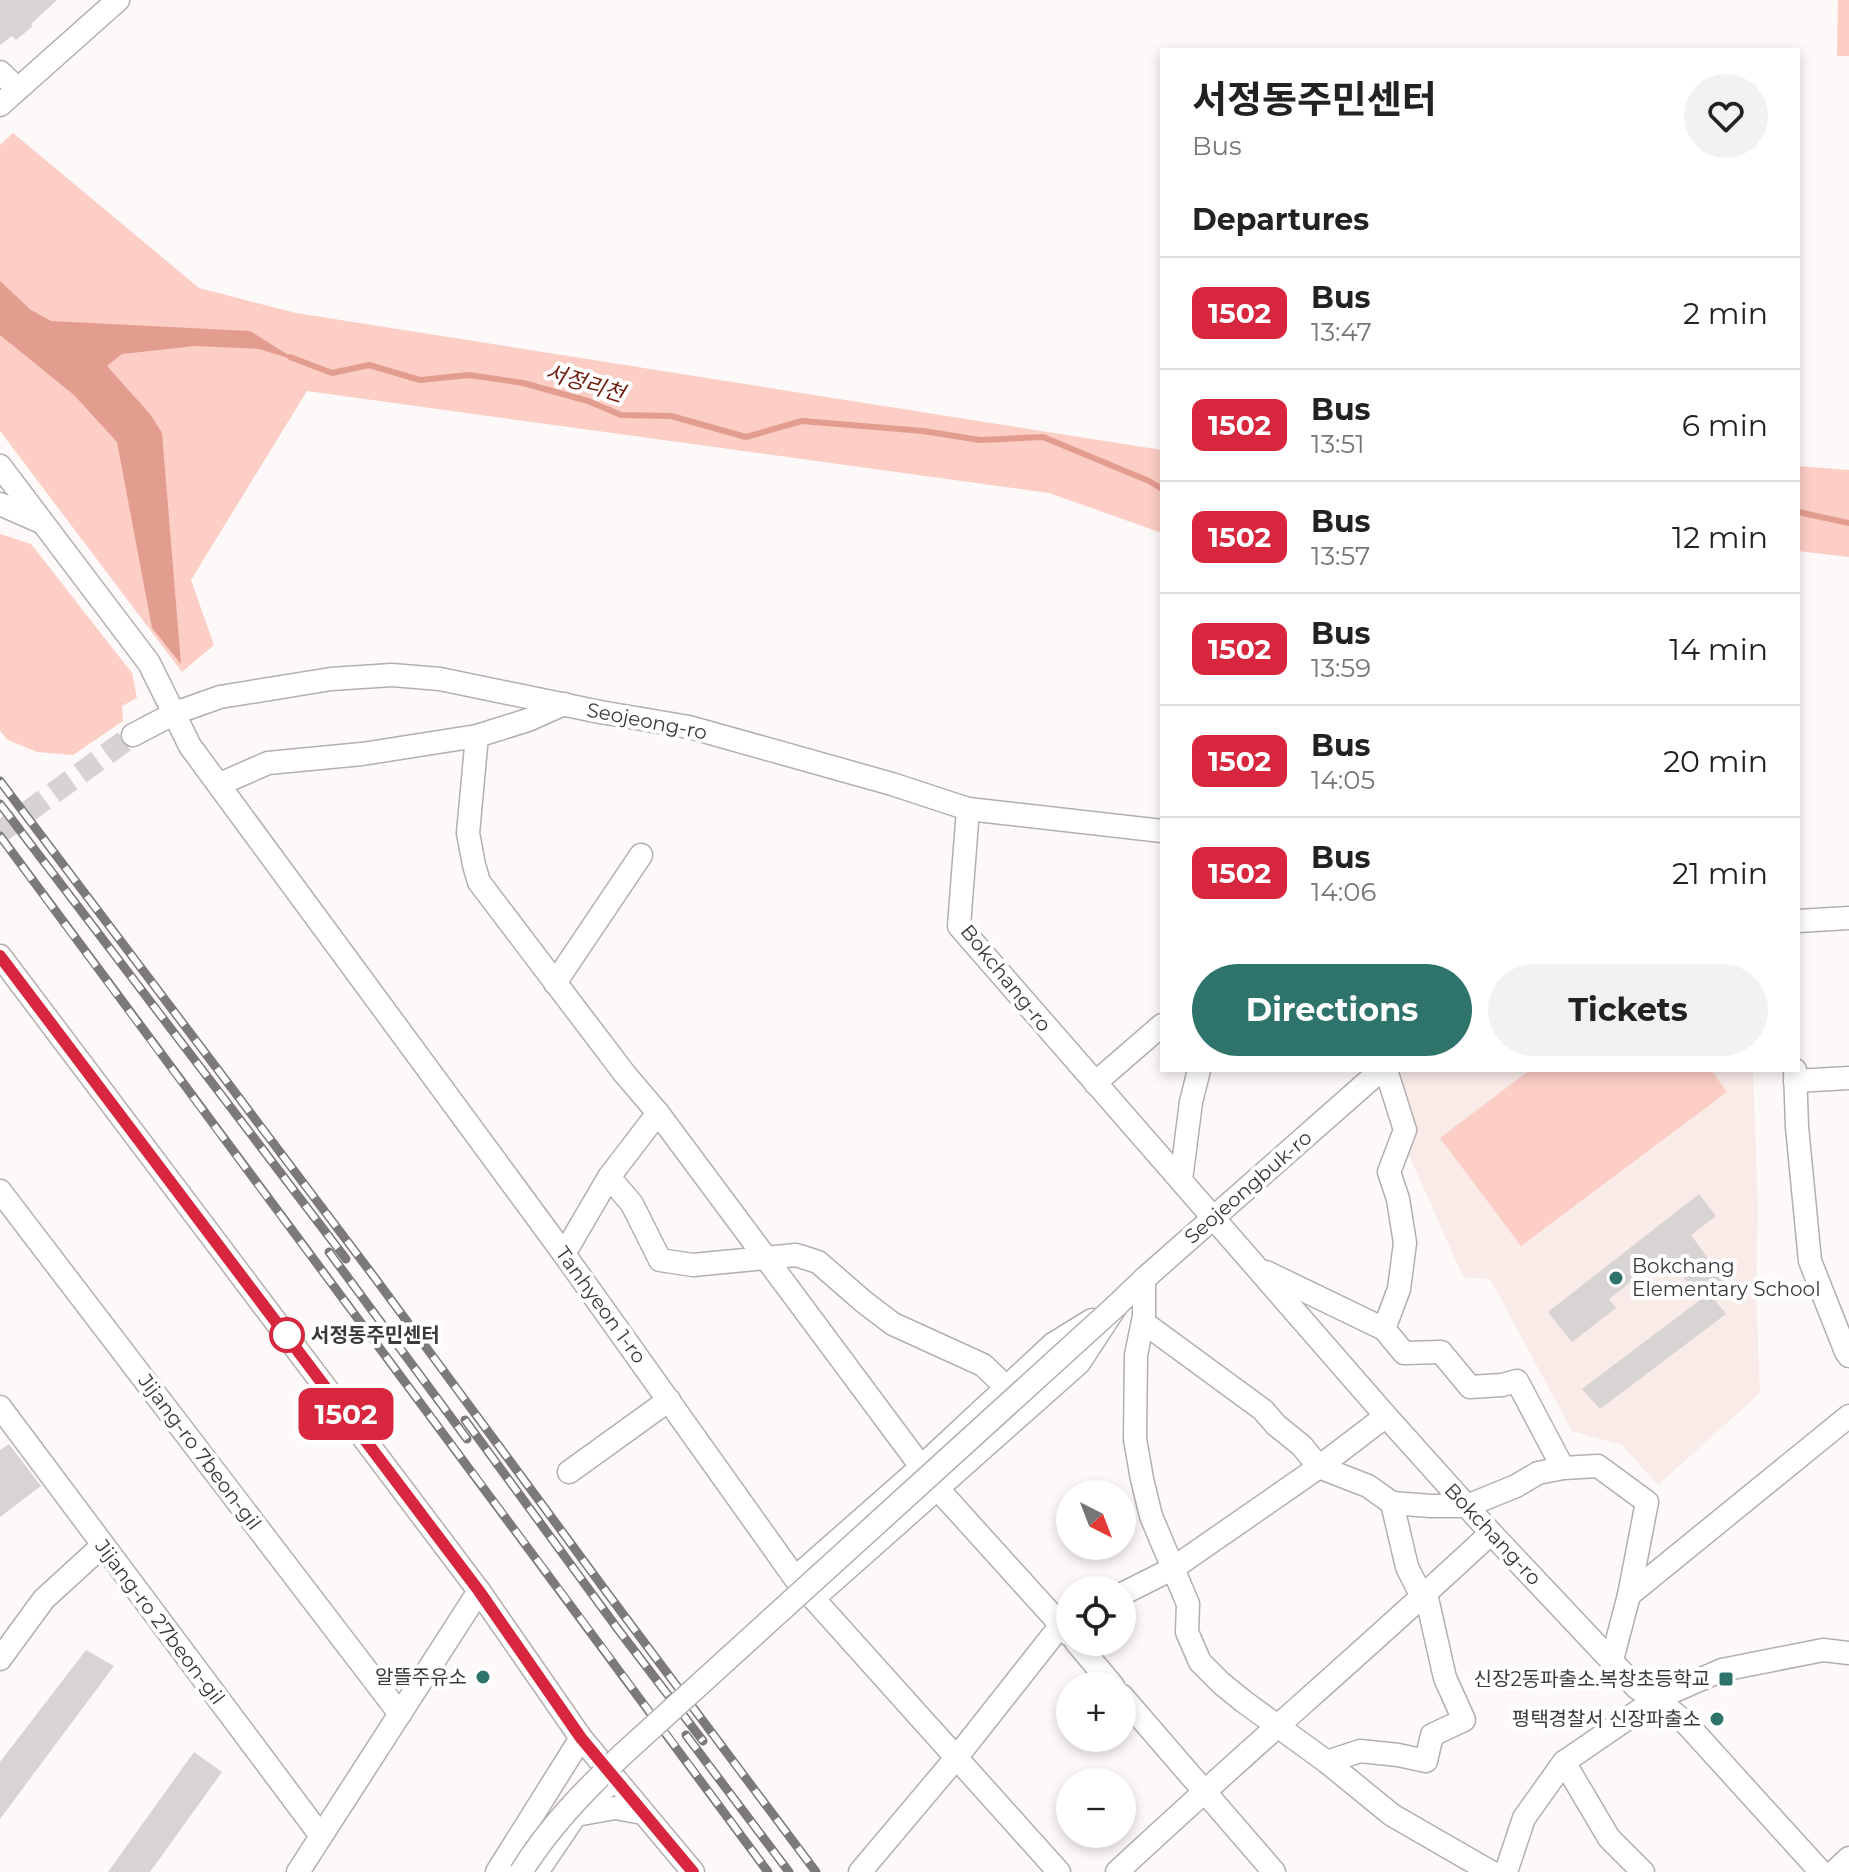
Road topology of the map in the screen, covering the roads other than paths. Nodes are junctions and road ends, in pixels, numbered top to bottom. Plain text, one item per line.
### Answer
1 (118, 0) edge
2 (0, 72) edge
3 (18, 89) junction
4 (0, 105) edge
5 (0, 466) edge
6 (0, 504) edge
7 (42, 522) junction
8 (564, 704) junction
9 (175, 713) junction
10 (133, 735) tunnel mouth
11 (477, 736) junction
12 (220, 784) junction
13 (968, 809) junction
14 (1160, 831) edge
15 (641, 855) dead end
16 (1849, 918) edge
17 (1800, 921) edge
18 (0, 956) edge
19 (555, 983) junction
20 (1160, 1027) edge
21 (1198, 1072) edge
22 (1381, 1072) edge
23 (1384, 1072) edge
24 (1795, 1076) edge
25 (1849, 1078) edge
26 (1095, 1083) junction
27 (658, 1113) junction
28 (609, 1177) junction
29 (1181, 1180) junction
30 (0, 1191) edge
31 (1214, 1217) junction
32 (564, 1254) junction
33 (766, 1258) junction
34 (1255, 1267) junction
35 (1144, 1279) junction
36 (1117, 1305) junction
37 (1143, 1322) junction
38 (1384, 1329) junction
39 (1849, 1356) edge
40 (1006, 1387) junction
41 (669, 1400) junction
42 (0, 1407) edge
43 (1386, 1416) junction
44 (1849, 1416) edge
45 (921, 1466) junction
46 (1319, 1467) junction
47 (1563, 1468) junction
48 (569, 1472) dead end
49 (937, 1488) junction
50 (1392, 1503) junction
51 (1467, 1506) junction
52 (1491, 1533) junction
53 (102, 1546) junction
54 (1172, 1569) junction
55 (795, 1578) junction
56 (1136, 1587) edge
57 (479, 1591) junction
58 (1629, 1595) junction
59 (1424, 1596) junction
60 (814, 1598) junction
61 (1056, 1617) edge
62 (1056, 1646) edge
63 (1849, 1653) edge
64 (1089, 1656) edge
65 (0, 1659) edge
66 (1612, 1660) junction
67 (1102, 1672) edge
68 (1656, 1699) junction
69 (1136, 1712) edge
70 (400, 1714) junction
71 (1278, 1726) junction
72 (581, 1738) junction
73 (956, 1758) junction
74 (1327, 1762) junction
75 (1564, 1762) junction
76 (615, 1779) junction
77 (1204, 1791) junction
78 (643, 1813) junction
79 (575, 1816) junction
80 (321, 1836) junction
81 (1849, 1858) edge
82 (298, 1872) edge
83 (497, 1872) edge
84 (521, 1872) edge
85 (537, 1872) edge
86 (693, 1872) edge
87 (860, 1872) edge
88 (1059, 1872) edge
89 (1117, 1872) edge
90 (1274, 1872) edge
91 (1491, 1872) edge
92 (1506, 1872) edge
93 (1643, 1872) edge
94 (1821, 1872) edge
95 (1834, 1872) edge

1 - 3 street
2 - 3 street
3 - 4 street
5 - 7 street, Tanhyeon 1-ro
6 - 7 street
7 - 9 street, Tanhyeon 1-ro
8 - 9 street, Seojeong-ro
8 - 11 street
8 - 13 street, Seojeong-ro
9 - 10 street, Seojeong-ro
9 - 12 street, Tanhyeon 1-ro
11 - 12 street
11 - 19 street
12 - 32 street, Tanhyeon 1-ro
13 - 14 street, Seojeong-ro
13 - 26 street, Bokchang-ro
15 - 19 street
16 - 17 street
18 - 57 street
19 - 27 street
20 - 26 street
21 - 29 street
22 - 31 street, Seojeongbuk-ro
23 - 38 street
24 - 25 street
24 - 39 street
26 - 29 street, Bokchang-ro
27 - 28 street
27 - 33 street
28 - 32 street
28 - 33 street
29 - 31 street, Bokchang-ro
30 - 70 street, Jijang-ro 7beon-gil
31 - 34 street, Bokchang-ro
31 - 35 street, Seojeongbuk-ro
32 - 41 street, Tanhyeon 1-ro
33 - 40 street
33 - 45 street
34 - 38 street
34 - 43 street, Bokchang-ro
35 - 36 street, Seojeongbuk-ro
35 - 37 street
36 - 40 street
36 - 49 street
36 - 84 street, bridge
37 - 46 street
37 - 54 street
38 - 47 street
40 - 45 street
41 - 48 street
41 - 55 street, Tanhyeon 1-ro
42 - 53 street, Jijang-ro 27beon-gil
43 - 46 street
43 - 51 street, Bokchang-ro
44 - 58 street
45 - 49 street
45 - 55 street
46 - 50 street
46 - 54 street
47 - 51 street
47 - 58 street
49 - 60 street
49 - 61 street
50 - 51 street
50 - 59 street
51 - 52 street, Bokchang-ro
52 - 59 street
52 - 66 street, Bokchang-ro
53 - 65 street
53 - 80 street, Jijang-ro 27beon-gil
54 - 56 street
54 - 71 street
55 - 60 street, Tanhyeon 1-ro
57 - 70 street
57 - 72 street
58 - 66 street
59 - 71 street
59 - 74 street
60 - 73 street, Tanhyeon 1-ro
62 - 73 street
63 - 68 street
64 - 67 street
66 - 68 street, Bokchang-ro
68 - 75 street
68 - 94 street, Bokchang-ro
69 - 77 street
70 - 80 street
71 - 74 street
71 - 77 street
72 - 76 street
72 - 83 street
73 - 87 street
73 - 88 street, Tanhyeon 1-ro
74 - 91 street
75 - 92 street
75 - 93 street
76 - 78 street
76 - 79 street
77 - 89 street
77 - 90 street
78 - 79 street
78 - 86 street
79 - 85 street
80 - 82 street
81 - 95 street

